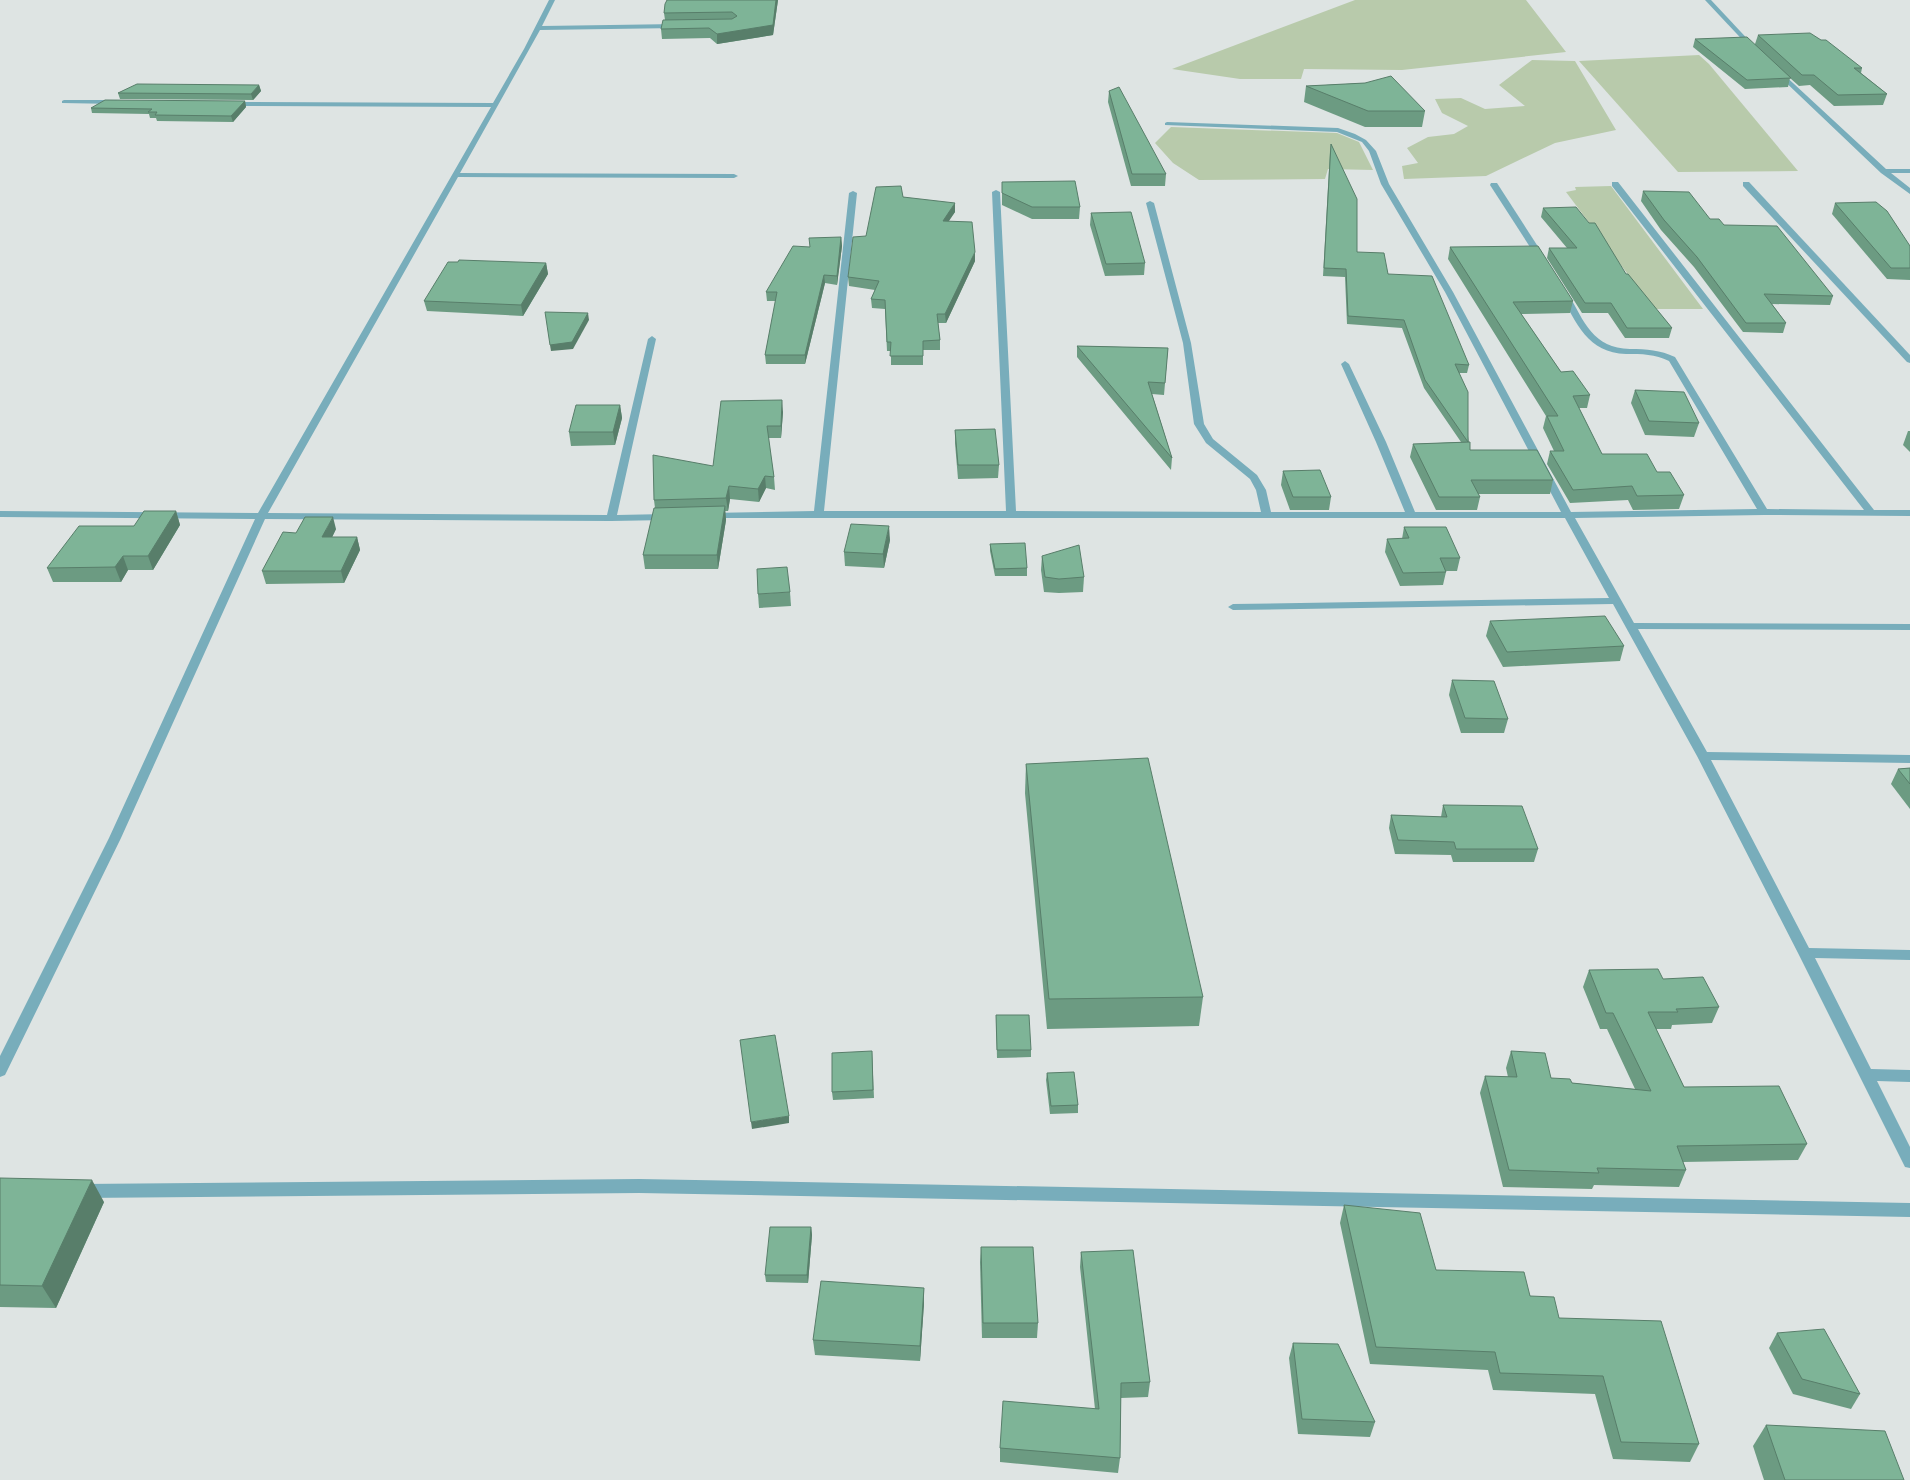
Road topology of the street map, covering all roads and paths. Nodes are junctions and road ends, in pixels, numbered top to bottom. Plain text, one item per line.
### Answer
1 (552, 0) edge
2 (1708, 0) edge
3 (688, 26) edge
4 (537, 28) junction
5 (1757, 52) edge
6 (1774, 68) edge
7 (64, 102) dead end
8 (127, 102) edge
9 (223, 104) edge
10 (494, 105) junction
11 (1167, 124) dead end
12 (1884, 171) junction
13 (1910, 171) edge
14 (454, 175) junction
15 (734, 176) dead end
16 (1494, 184) dead end
17 (1615, 184) dead end
18 (1746, 184) dead end
19 (996, 192) dead end
20 (1910, 192) edge
21 (853, 193) dead end
22 (1150, 203) dead end
23 (1549, 270) edge
24 (1557, 283) edge
25 (652, 339) dead end
26 (1910, 360) edge
27 (1344, 364) dead end
28 (1764, 512) junction
29 (1872, 512) junction
30 (1910, 513) edge
31 (0, 514) edge
32 (262, 514) junction
33 (819, 514) junction
34 (1011, 515) junction
35 (1267, 515) junction
36 (1411, 515) junction
37 (1568, 515) junction
38 (699, 516) edge
39 (675, 517) edge
40 (611, 518) junction
41 (1616, 601) junction
42 (1233, 607) dead end
43 (1630, 626) junction
44 (1910, 627) edge
45 (1703, 756) junction
46 (1910, 759) edge
47 (1806, 952) junction
48 (1910, 955) edge
49 (0, 1071) edge
50 (1867, 1075) junction
51 (1910, 1076) edge
52 (1910, 1162) edge
53 (64, 1191) edge
54 (1910, 1210) edge

1 - 4 street
2 - 5 street
3 - 4 street
4 - 10 street
6 - 12 street
7 - 8 street
9 - 10 street
10 - 14 street
11 - 37 street
12 - 13 street
12 - 20 street
14 - 15 street
14 - 32 street
16 - 23 street
17 - 29 street
18 - 26 street
19 - 34 street
21 - 33 street
22 - 35 street
24 - 28 street
25 - 40 street
27 - 36 street
28 - 29 street
28 - 37 street
29 - 30 street
31 - 32 street
32 - 40 street
32 - 49 street
33 - 34 street
33 - 38 street
34 - 35 street
35 - 36 street
36 - 37 street
37 - 41 street
39 - 40 street
41 - 42 street
41 - 43 street
43 - 44 street
43 - 45 street
45 - 46 street
45 - 47 street
47 - 48 street
47 - 50 street
50 - 51 street
50 - 52 street
53 - 54 street

